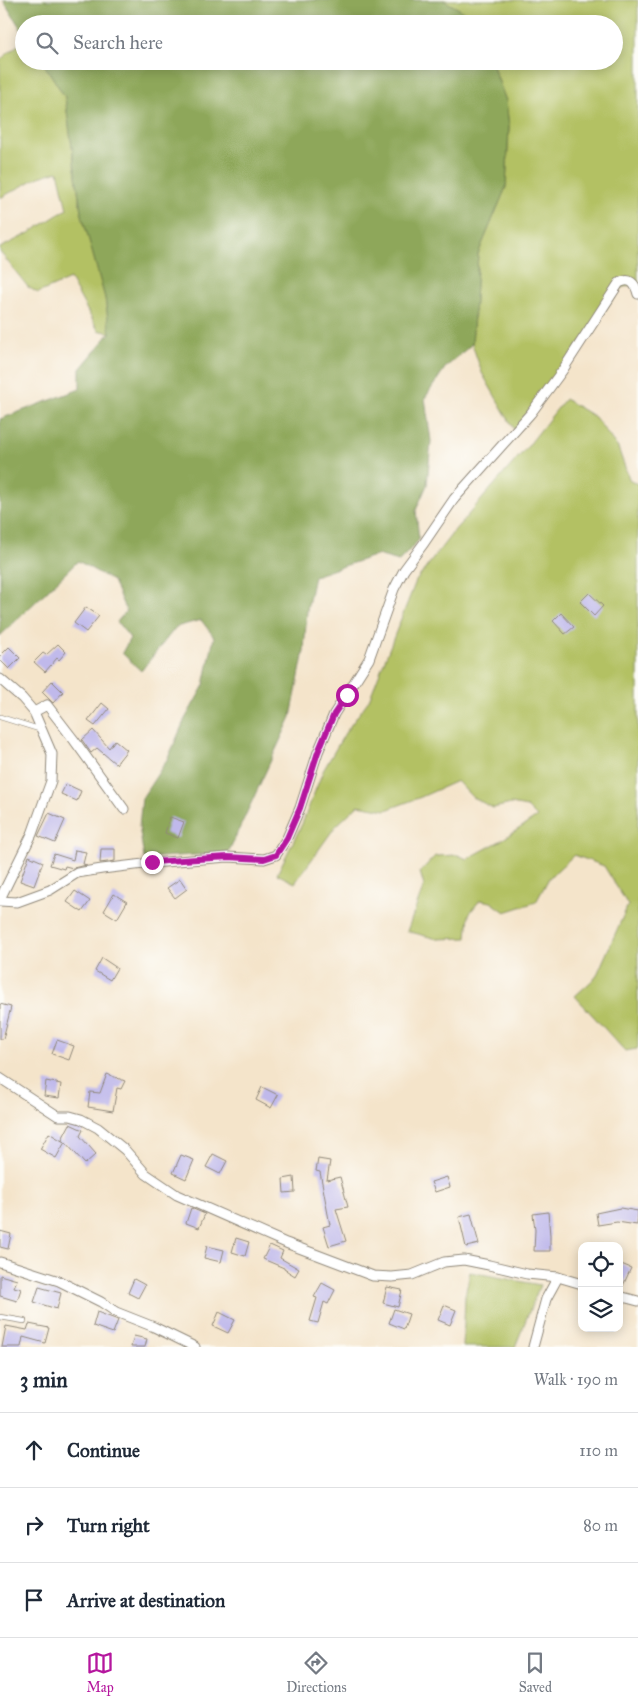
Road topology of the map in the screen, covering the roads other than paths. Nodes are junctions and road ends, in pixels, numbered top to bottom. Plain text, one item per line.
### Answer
1 (638, 294) edge
2 (0, 679) edge
3 (34, 712) junction
4 (0, 718) edge
5 (42, 730) junction
6 (124, 809) dead end
7 (0, 900) edge
8 (0, 1078) edge
9 (0, 1262) edge
10 (558, 1277) junction
11 (578, 1283) edge
12 (623, 1297) edge
13 (638, 1301) edge
14 (0, 1317) edge
15 (24, 1322) dead end
16 (195, 1347) edge
17 (533, 1347) edge

1 - 7 street
2 - 3 street
3 - 5 street
3 - 6 street
4 - 5 lane
5 - 7 street
8 - 10 street
9 - 16 street
10 - 11 street
10 - 17 street
12 - 13 street
14 - 15 lane

